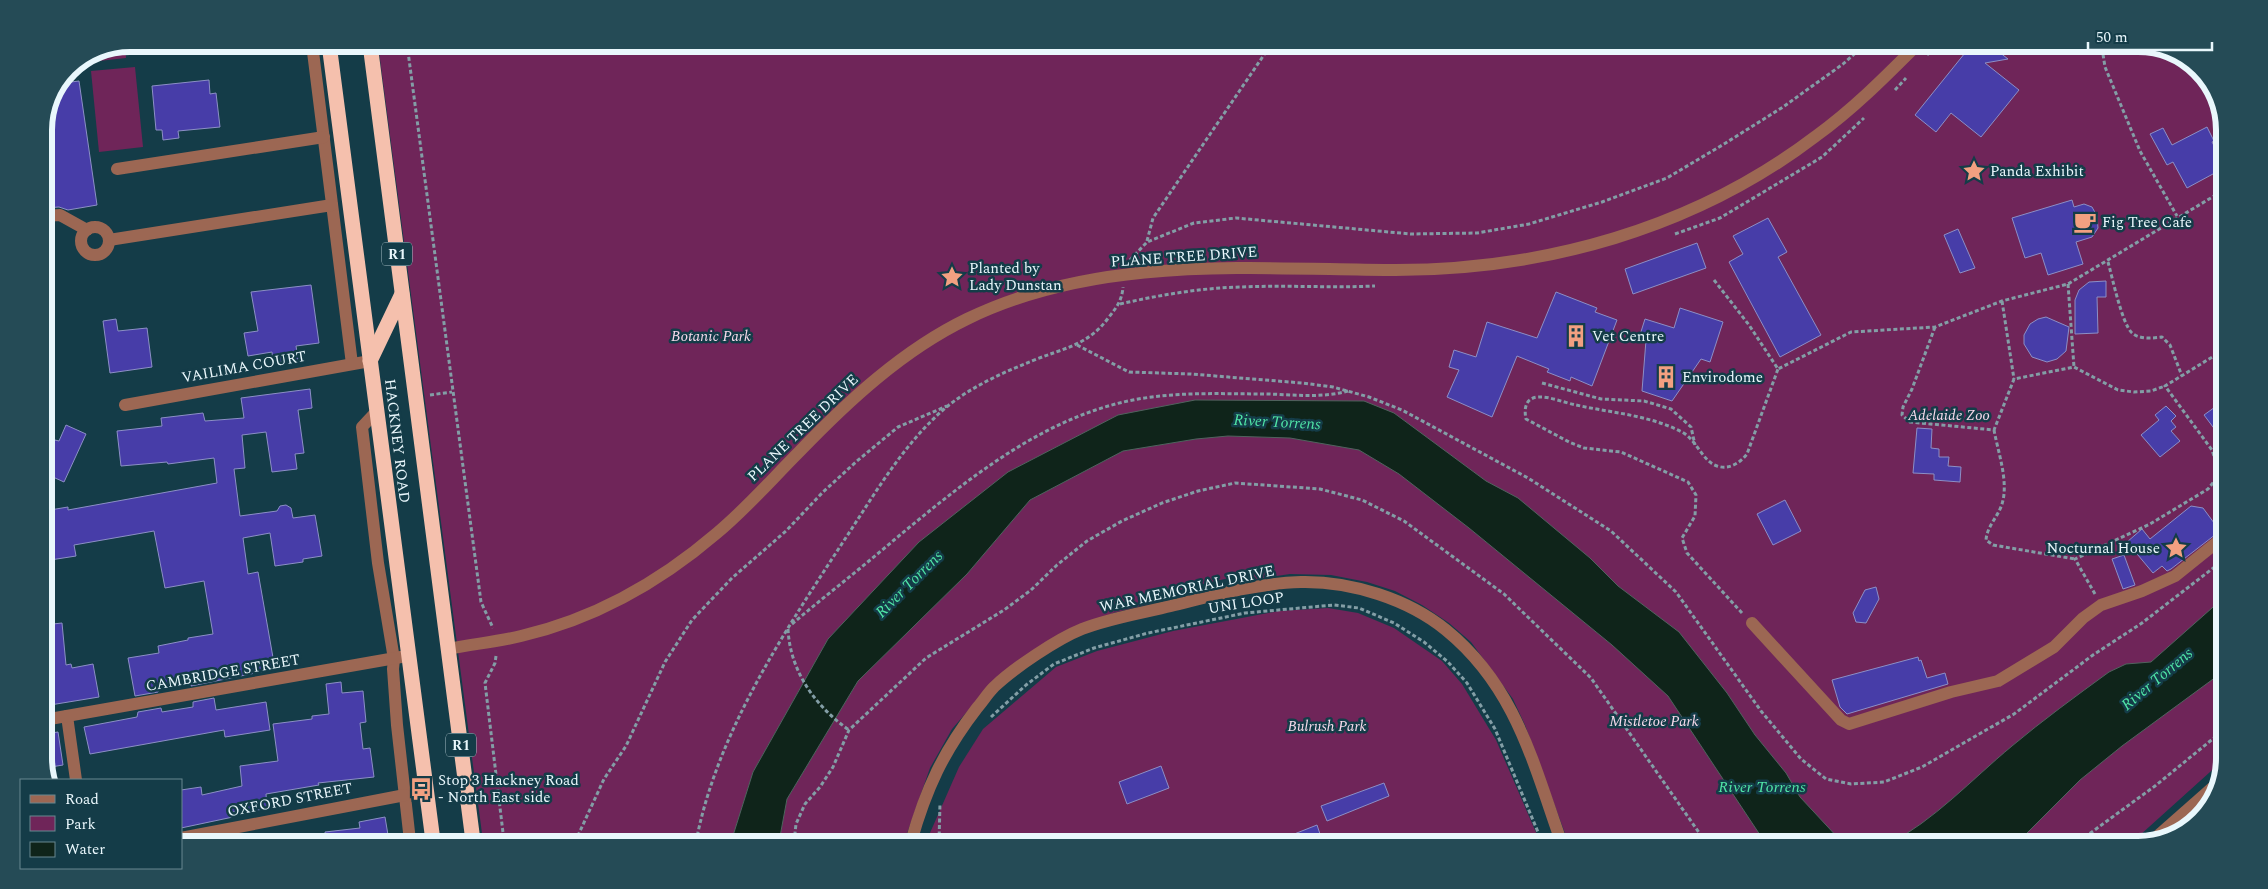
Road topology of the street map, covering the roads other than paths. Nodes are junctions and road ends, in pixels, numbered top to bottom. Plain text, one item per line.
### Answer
1 (313, 52) edge
2 (330, 52) edge
3 (371, 52) edge
4 (1910, 52) edge
5 (324, 138) junction
6 (118, 169) dead end
7 (332, 205) junction
8 (52, 215) edge
9 (87, 230) junction
10 (108, 240) junction
11 (402, 294) junction
12 (370, 361) junction
13 (352, 364) junction
14 (125, 404) dead end
15 (2216, 543) edge
16 (1752, 623) road end
17 (448, 649) junction
18 (401, 657) junction
19 (66, 716) junction
20 (53, 718) edge
21 (76, 779) edge
22 (2207, 792) edge
23 (405, 795) junction
24 (2162, 832) edge
25 (191, 836) edge
26 (409, 836) edge
27 (432, 836) edge
28 (472, 836) edge
29 (913, 836) edge
30 (1559, 836) edge

1 - 5 street
2 - 12 highway, HACKNEY ROAD
3 - 11 highway, HACKNEY ROAD / R1
4 - 17 street, PLANE TREE DRIVE
5 - 6 street
5 - 7 street
7 - 10 street
7 - 13 street
8 - 9 street
9 - 10 street
9 - 10 street
11 - 12 highway
11 - 17 highway, HACKNEY ROAD / R1
12 - 13 street, VAILIMA COURT
12 - 18 highway, HACKNEY ROAD
13 - 14 street, VAILIMA COURT
15 - 16 street
17 - 28 highway, HACKNEY ROAD / R1
18 - 19 street, CAMBRIDGE STREET
18 - 23 street, HACKNEY ROAD
18 - 27 highway, HACKNEY ROAD
19 - 20 street, CAMBRIDGE STREET
19 - 21 street
22 - 24 street
23 - 25 street, OXFORD STREET
23 - 26 street, HACKNEY ROAD
29 - 30 street, WAR MEMORIAL DRIVE

